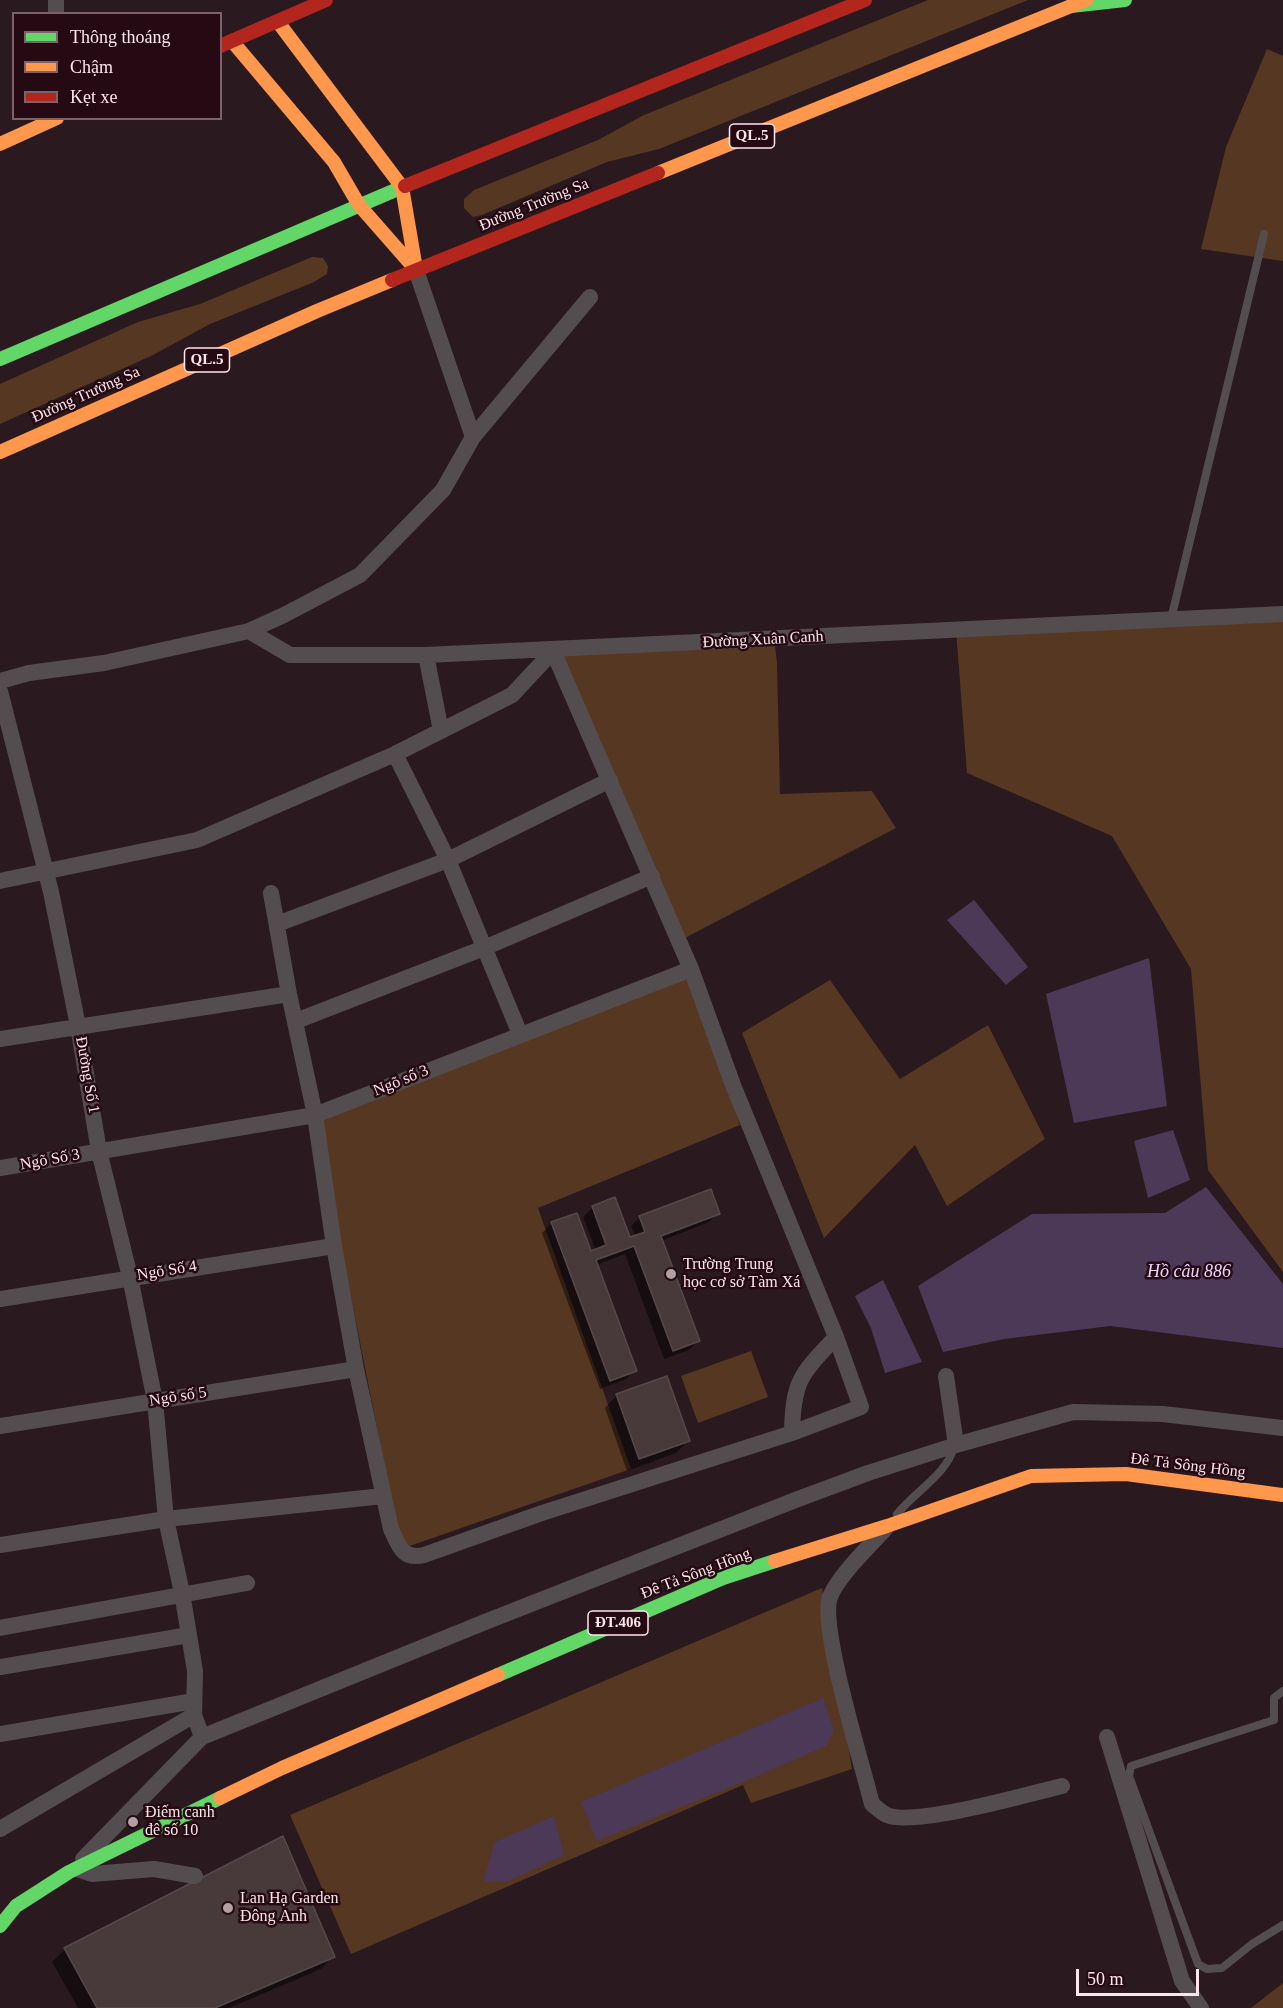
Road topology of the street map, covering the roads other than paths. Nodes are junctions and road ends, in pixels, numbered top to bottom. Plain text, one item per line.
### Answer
1 (326, 0) edge
2 (865, 0) edge
3 (1086, 0) edge
4 (1125, 0) edge
5 (1071, 6) junction
6 (278, 22) junction
7 (226, 44) edge
8 (53, 120) edge
9 (0, 144) edge
10 (402, 188) junction
11 (359, 205) junction
12 (1264, 234) dead end
13 (416, 270) junction
14 (590, 297) dead end
15 (0, 360) edge
16 (473, 437) junction
17 (0, 454) edge
18 (1283, 614) edge
19 (1171, 619) junction
20 (249, 631) junction
21 (553, 651) junction
22 (426, 655) junction
23 (0, 681) edge
24 (0, 691) edge
25 (441, 730) junction
26 (395, 754) junction
27 (610, 780) junction
28 (448, 860) junction
29 (45, 873) junction
30 (652, 876) junction
31 (0, 881) edge
32 (272, 893) dead end
33 (277, 924) junction
34 (484, 948) junction
35 (691, 969) junction
36 (289, 994) junction
37 (296, 1021) junction
38 (78, 1026) junction
39 (520, 1034) junction
40 (0, 1039) edge
41 (315, 1115) junction
42 (99, 1151) junction
43 (0, 1168) edge
44 (334, 1246) junction
45 (130, 1277) junction
46 (0, 1299) edge
47 (836, 1337) junction
48 (356, 1368) junction
49 (946, 1376) dead end
50 (155, 1401) junction
51 (0, 1426) edge
52 (1283, 1428) edge
53 (792, 1433) junction
54 (956, 1445) junction
55 (1283, 1495) edge
56 (383, 1496) junction
57 (166, 1519) junction
58 (887, 1527) junction
59 (0, 1545) edge
60 (247, 1583) dead end
61 (182, 1593) junction
62 (0, 1628) edge
63 (189, 1635) junction
64 (0, 1667) edge
65 (1283, 1691) edge
66 (194, 1708) junction
67 (0, 1734) edge
68 (202, 1737) junction
69 (1107, 1737) dead end
70 (1062, 1786) dead end
71 (0, 1829) edge
72 (73, 1871) junction
73 (195, 1876) dead end
74 (1283, 1925) edge
75 (0, 1926) edge
76 (1201, 2008) edge

1 - 6 main road
2 - 10 main road
3 - 5 main road, Đường Trường Sa / QL.5
4 - 5 main road, Đường Trường Sa / QL.5
5 - 13 main road, Đường Trường Sa / QL.5
6 - 7 main road
6 - 10 main road
7 - 11 main road
8 - 9 main road
10 - 11 main road
10 - 13 main road
11 - 13 main road
11 - 15 main road
12 - 19 lane
13 - 16 street
13 - 17 main road, Đường Trường Sa / QL.5
14 - 16 street
16 - 20 street
18 - 19 street, Đường Xuân Canh
19 - 21 street, Đường Xuân Canh
20 - 22 street, Đường Xuân Canh
20 - 23 street
21 - 22 street, Đường Xuân Canh
21 - 25 street
21 - 27 street
22 - 25 street
24 - 29 street, Đường Số 1
25 - 26 street
26 - 28 street
26 - 29 street
27 - 28 street
27 - 30 street
28 - 33 street
28 - 34 street
29 - 31 street
29 - 38 street, Đường Số 1
30 - 34 street
30 - 35 street
32 - 33 street
33 - 36 street
34 - 37 street
34 - 39 street
35 - 39 street, Ngõ số 3
35 - 47 street
36 - 37 street
36 - 38 street
37 - 41 street
38 - 40 street
38 - 42 street, Đường Số 1
39 - 41 street, Ngõ số 3
41 - 42 street, Ngõ số 3
41 - 44 street
42 - 43 street, Ngõ Số 3
42 - 45 street, Đường Số 1
44 - 45 street, Ngõ Số 4
44 - 48 street
45 - 46 street, Ngõ Số 4
45 - 50 street, Đường Số 1
47 - 53 street
47 - 53 street
48 - 50 street, Ngõ số 5
48 - 56 street
49 - 54 street
50 - 51 street, Ngõ số 5
50 - 57 street, Đường Số 1
52 - 54 street
53 - 56 street
54 - 58 lane
54 - 68 street
55 - 58 main road, Đê Tả Sông Hồng / ĐT.406
56 - 57 street
57 - 59 street
57 - 61 street, Đường Số 1
58 - 70 street
58 - 72 main road, Đê Tả Sông Hồng / ĐT.406
60 - 61 street
61 - 62 street
61 - 63 street, Đường Số 1
63 - 64 street
63 - 66 street, Đường Số 1
65 - 74 lane
66 - 67 street
66 - 68 street
66 - 71 street
68 - 72 street
69 - 76 street
72 - 73 street
72 - 75 main road, Đê Tả Sông Hồng / ĐT.406

